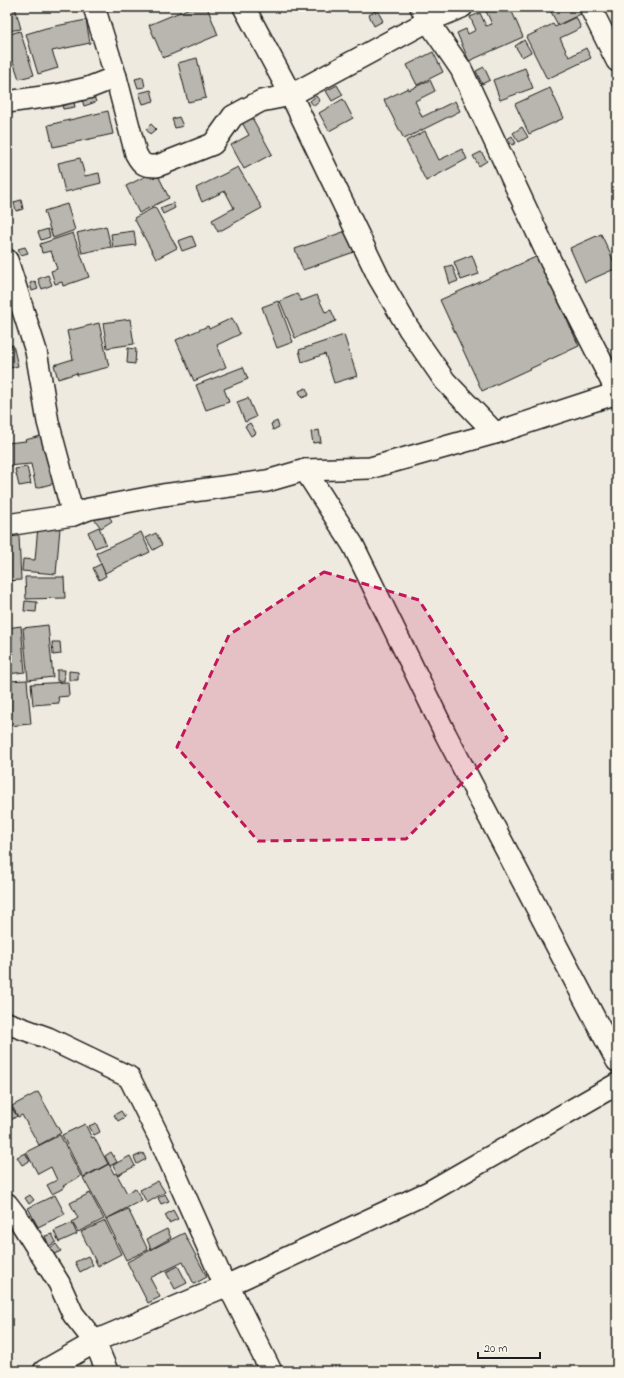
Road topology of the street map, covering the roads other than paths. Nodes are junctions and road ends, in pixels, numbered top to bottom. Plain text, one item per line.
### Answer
1 (94, 7) edge
2 (244, 7) edge
3 (462, 7) edge
4 (590, 7) edge
5 (424, 14) edge
6 (617, 61) edge
7 (116, 77) junction
8 (291, 95) junction
9 (7, 102) edge
10 (7, 260) edge
11 (617, 392) edge
12 (495, 433) junction
13 (305, 470) junction
14 (72, 515) junction
15 (7, 525) edge
16 (7, 1022) edge
17 (617, 1061) edge
18 (617, 1084) edge
19 (7, 1204) edge
20 (228, 1285) junction
21 (95, 1342) junction
22 (44, 1371) edge
23 (107, 1371) edge
24 (271, 1371) edge

1 - 7 street
2 - 8 street
3 - 5 street
4 - 6 street
5 - 8 street
5 - 11 street
7 - 8 street
7 - 9 street
8 - 12 street
10 - 14 street
11 - 12 street
12 - 13 street
13 - 14 street
13 - 17 street
14 - 15 street
16 - 20 street
18 - 20 street
19 - 21 street
20 - 21 street
20 - 24 street
21 - 22 street
21 - 23 street

